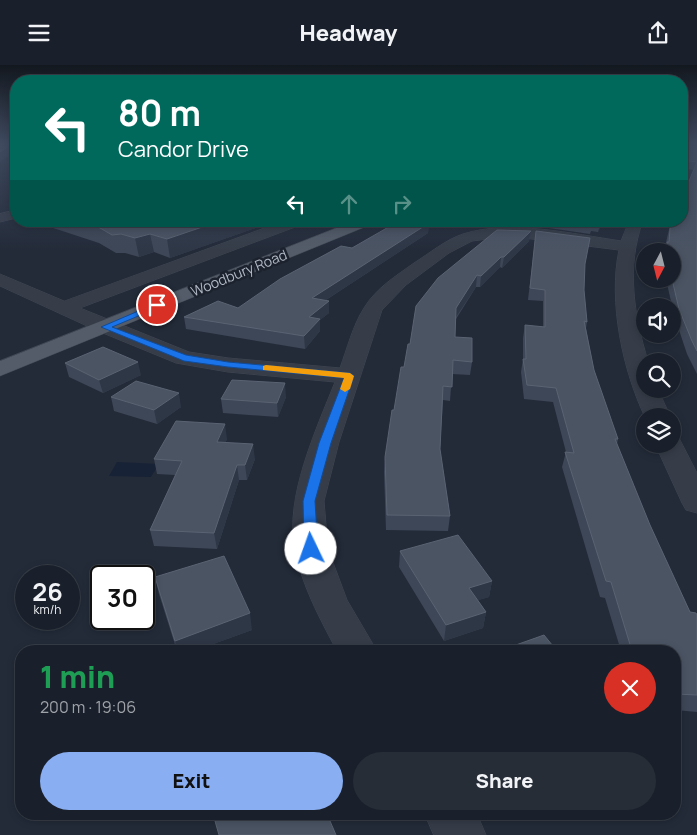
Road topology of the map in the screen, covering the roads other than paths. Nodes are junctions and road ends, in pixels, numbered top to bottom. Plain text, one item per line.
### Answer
1 (282, 227) edge
2 (352, 227) edge
3 (633, 227) edge
4 (628, 247) junction
5 (0, 279) edge
6 (64, 308) junction
7 (105, 327) junction
8 (637, 353) edge
9 (0, 369) edge
10 (350, 376) junction
11 (673, 453) edge
12 (697, 503) edge
13 (354, 645) edge
14 (452, 820) edge
15 (461, 835) edge

1 - 6 street
2 - 7 main road, Woodbury Road
3 - 4 street
4 - 8 street
4 - 10 street
5 - 6 street
6 - 7 street
7 - 9 main road, Woodbury Road
7 - 10 street
10 - 13 street
11 - 12 street
14 - 15 street

